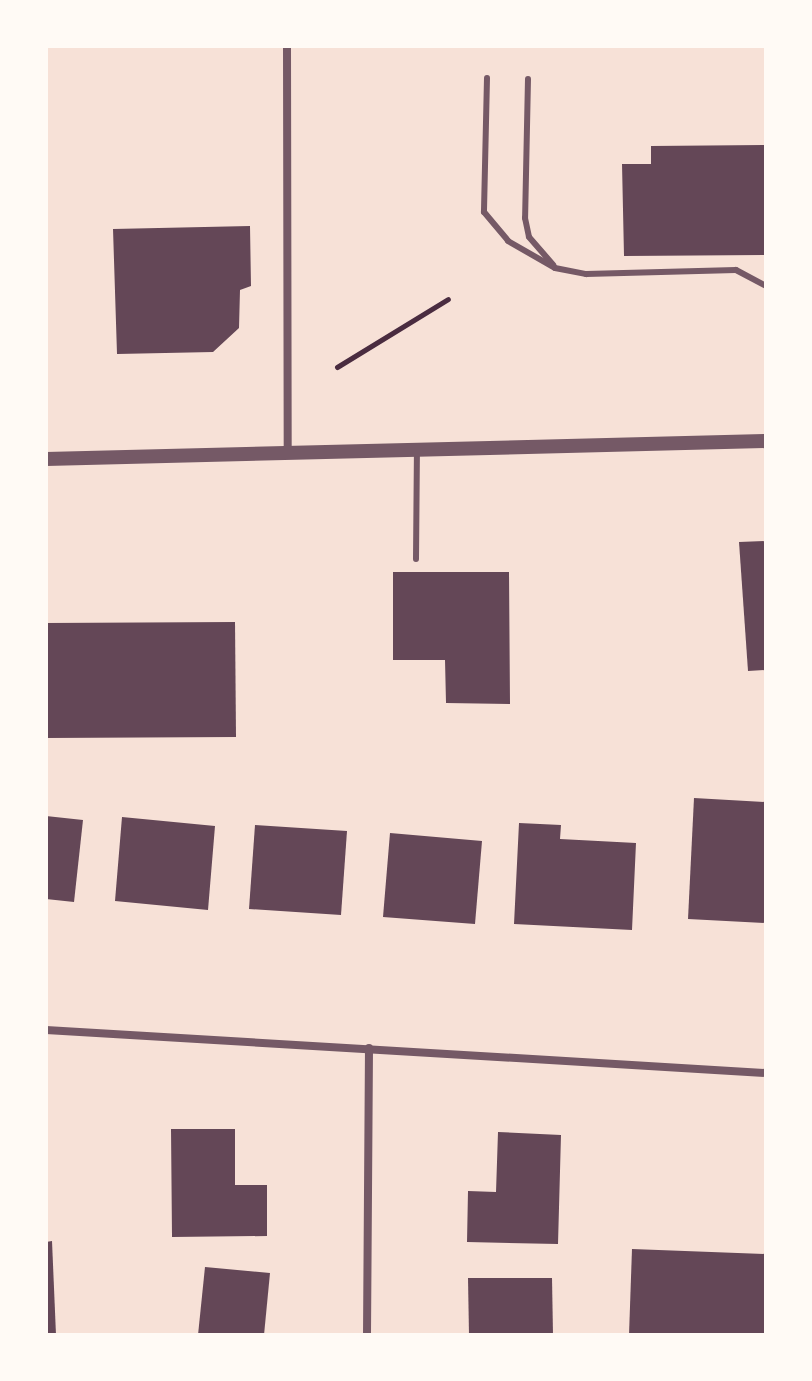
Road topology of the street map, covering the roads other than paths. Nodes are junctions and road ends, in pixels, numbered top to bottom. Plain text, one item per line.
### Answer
1 (287, 46) edge
2 (487, 78) dead end
3 (528, 79) dead end
4 (555, 268) junction
5 (766, 286) edge
6 (766, 441) edge
7 (417, 452) junction
8 (288, 453) junction
9 (46, 459) edge
10 (416, 559) dead end
11 (46, 1030) edge
12 (369, 1048) junction
13 (766, 1073) edge
14 (367, 1335) edge

1 - 8 street
2 - 4 lane
3 - 4 lane
4 - 5 lane
6 - 7 street
7 - 8 street
7 - 10 lane
8 - 9 street
11 - 12 street
12 - 13 street
12 - 14 street

